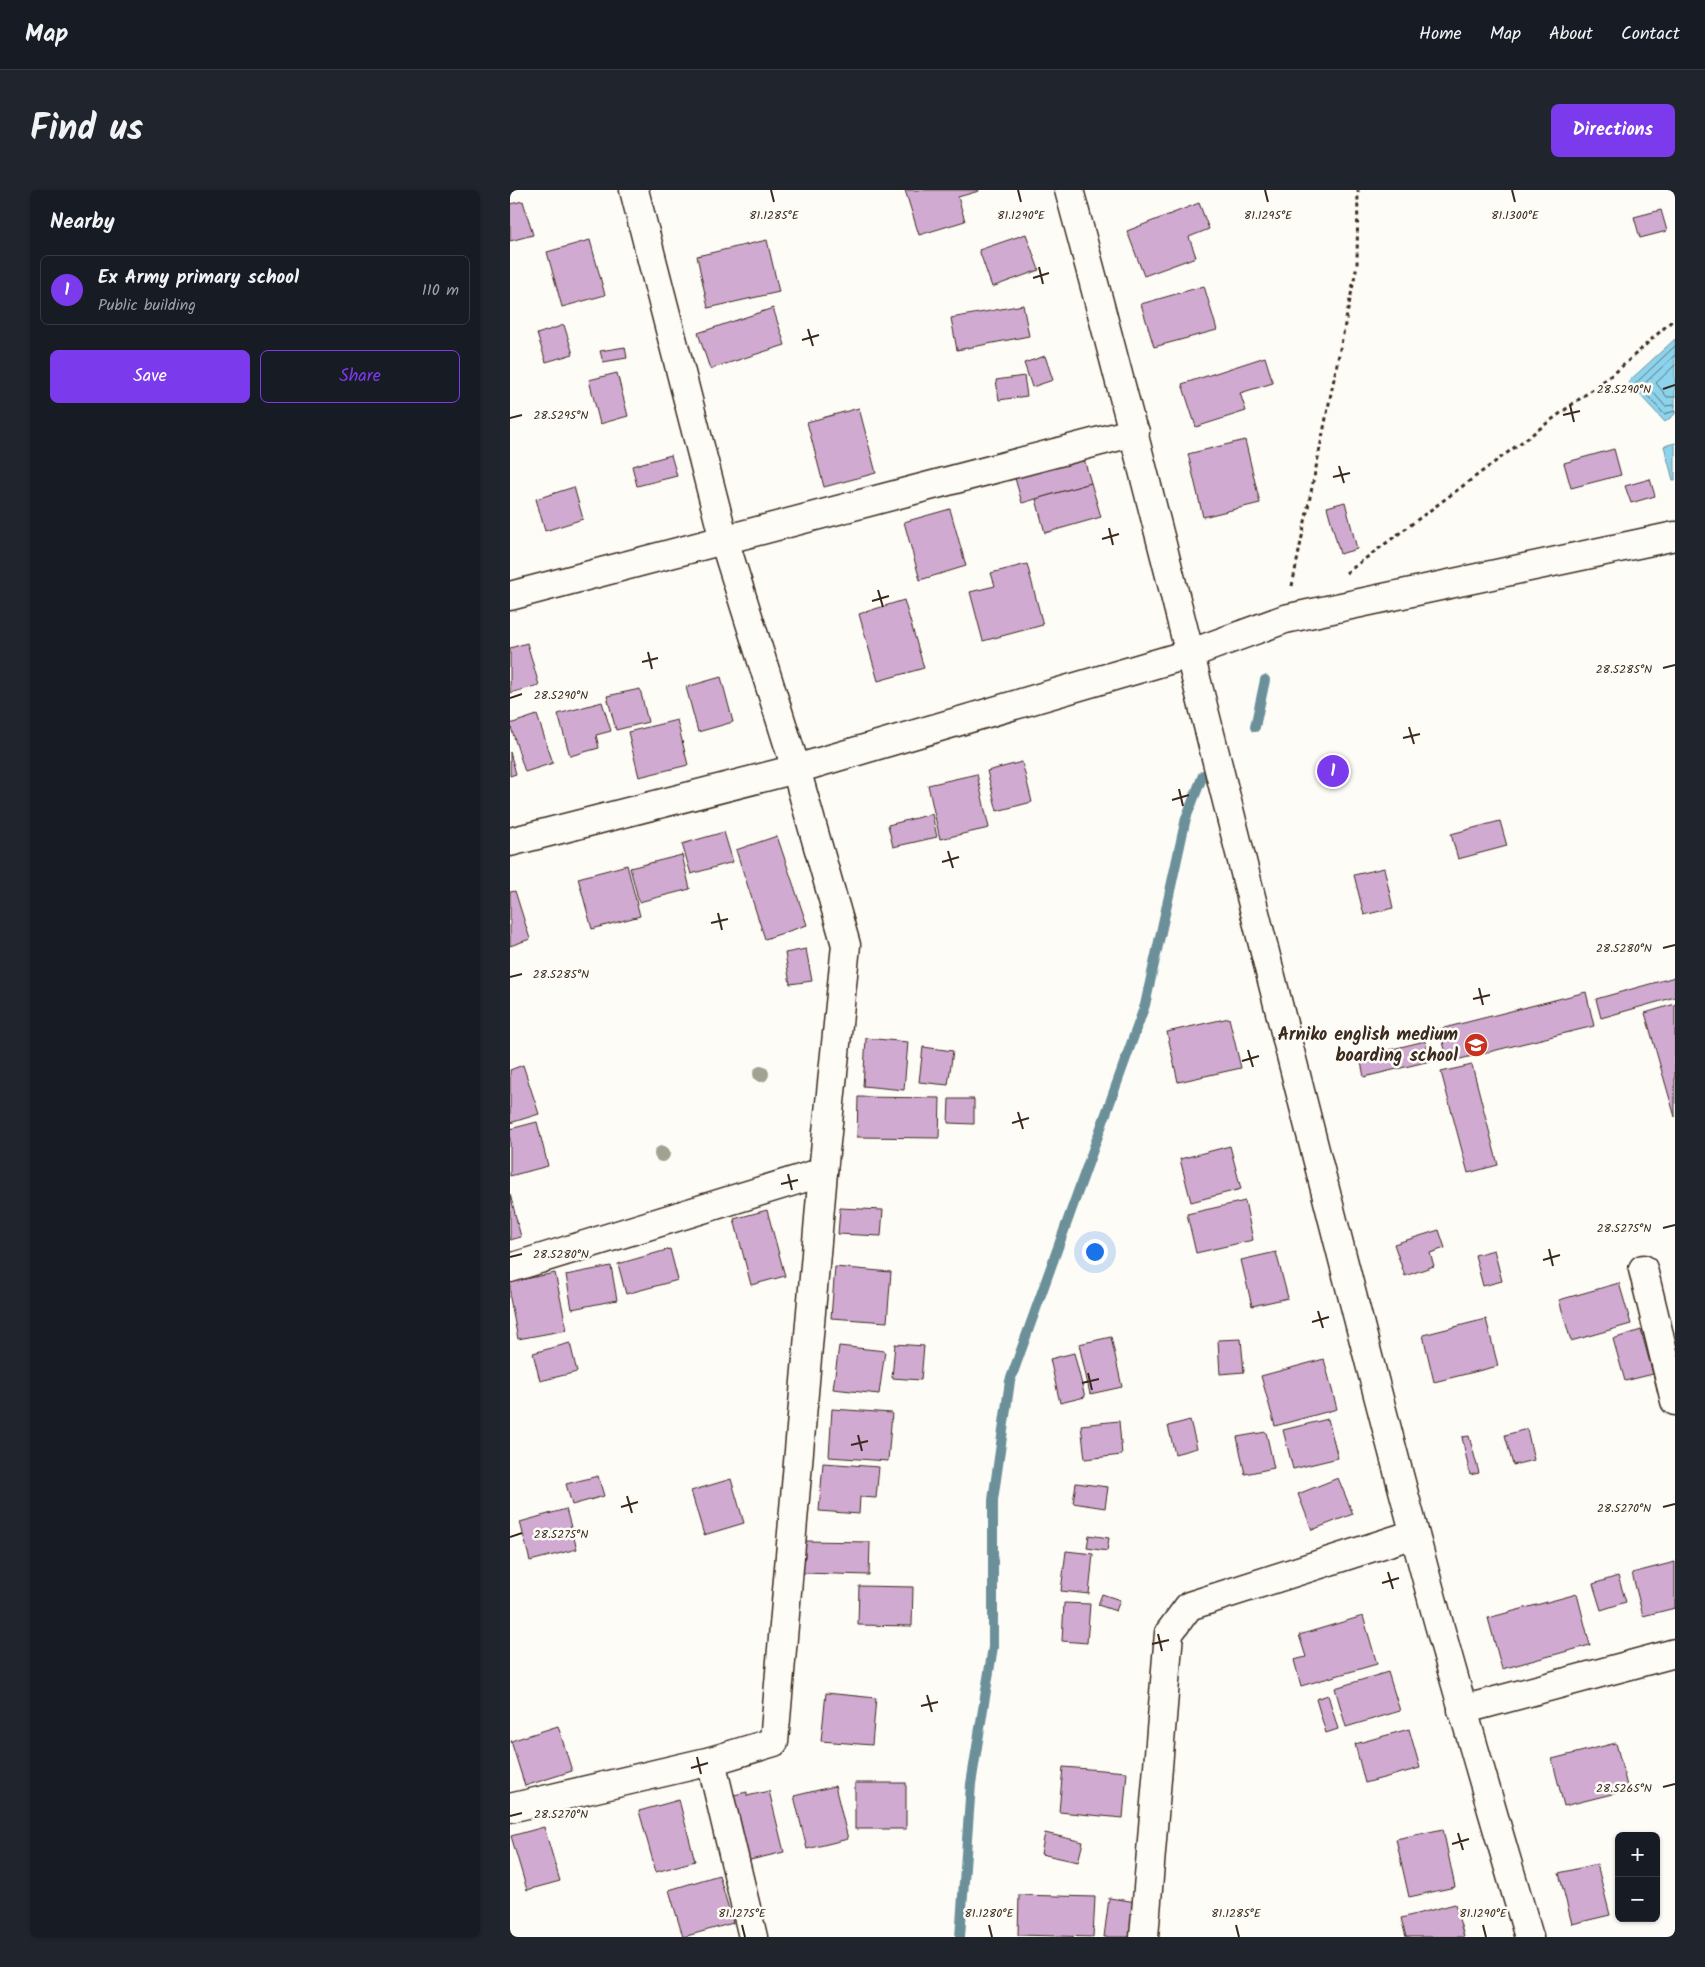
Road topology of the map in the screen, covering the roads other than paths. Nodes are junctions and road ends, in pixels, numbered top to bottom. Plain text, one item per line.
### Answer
1 (634, 190) edge
2 (1069, 190) edge
3 (1135, 432) junction
4 (1675, 536) edge
5 (724, 540) junction
6 (510, 596) edge
7 (1189, 654) junction
8 (796, 769) junction
9 (510, 842) edge
10 (823, 1172) junction
11 (510, 1268) edge
12 (1643, 1269) dead end
13 (1675, 1401) edge
14 (1414, 1534) junction
15 (1675, 1654) edge
16 (1462, 1710) junction
17 (711, 1761) junction
18 (510, 1808) edge
19 (753, 1937) edge
20 (1144, 1937) edge
21 (1529, 1937) edge

1 - 5 street
2 - 3 street
3 - 5 street
3 - 7 street
4 - 7 street
5 - 6 street
5 - 8 street
7 - 8 street
7 - 14 street
8 - 9 street
8 - 10 street
10 - 11 street
10 - 17 street
12 - 13 street
14 - 16 street
14 - 20 street
15 - 16 street
16 - 21 street
17 - 18 street
17 - 19 street

